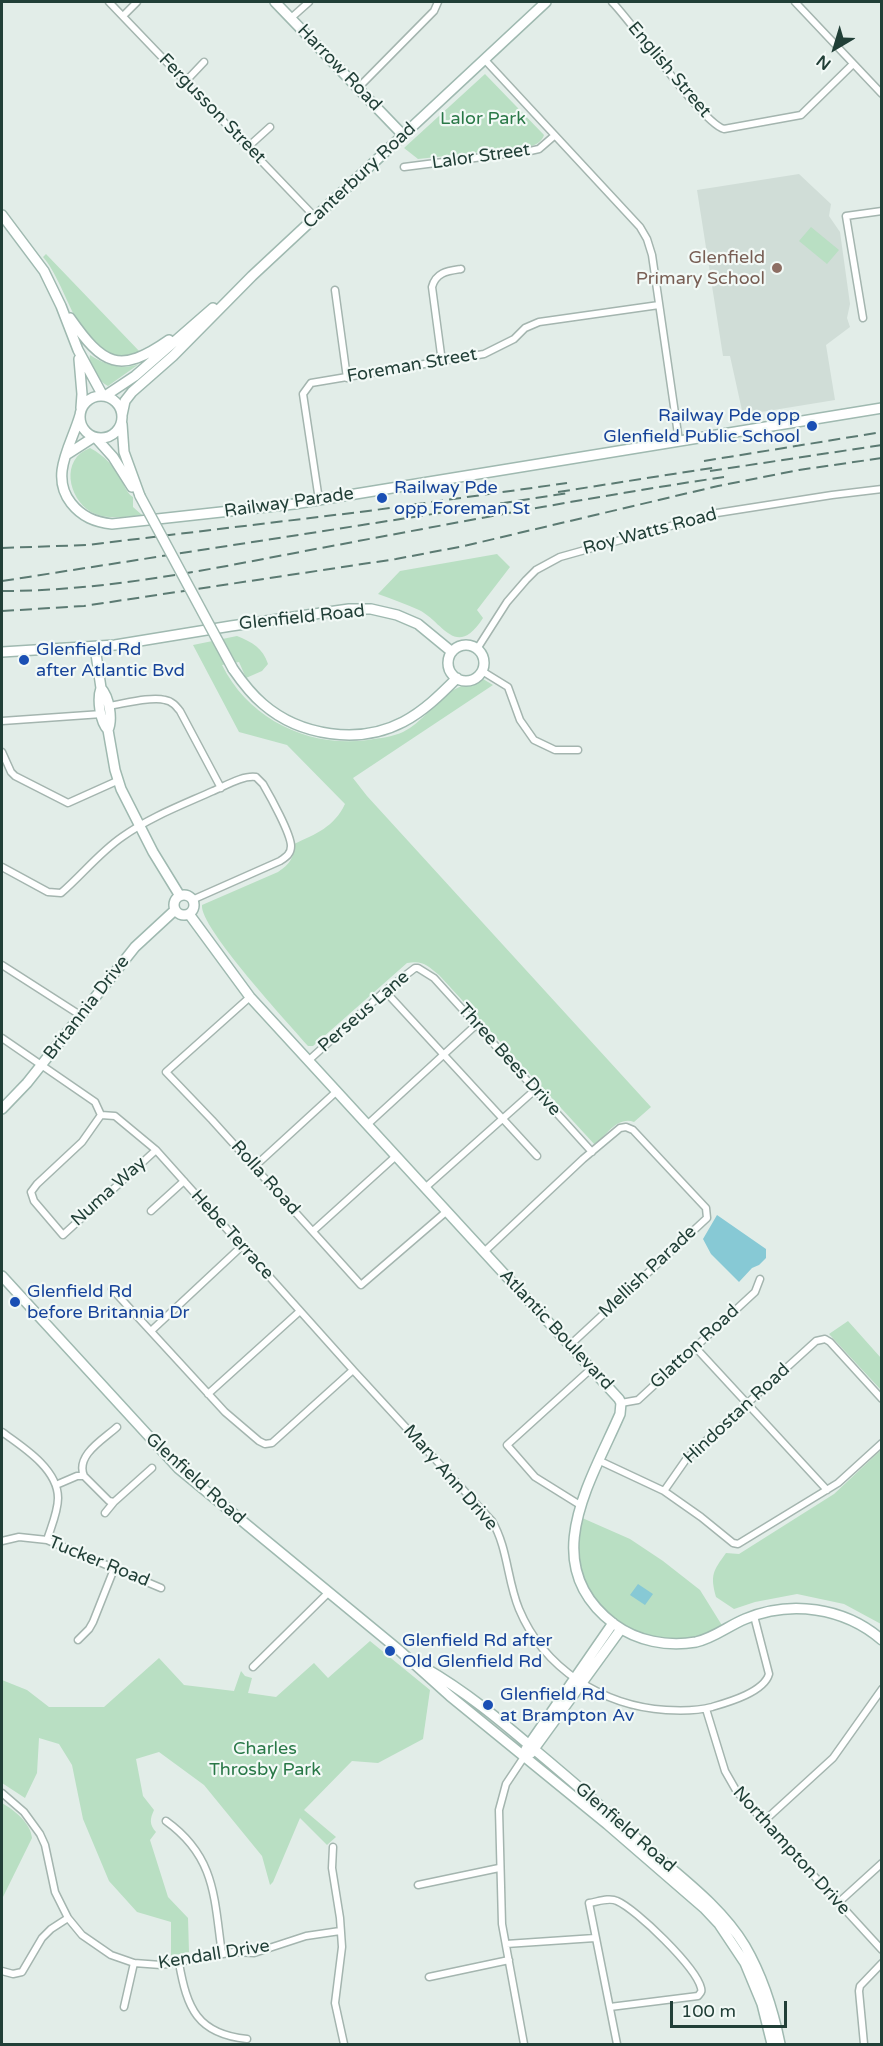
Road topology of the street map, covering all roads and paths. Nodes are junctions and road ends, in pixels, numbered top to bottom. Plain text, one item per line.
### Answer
1 (109, 2) edge
2 (137, 2) edge
3 (275, 2) edge
4 (309, 2) edge
5 (438, 2) edge
6 (546, 2) edge
7 (612, 2) edge
8 (795, 2) edge
9 (123, 16) junction
10 (291, 18) junction
11 (485, 60) junction
12 (204, 62) dead end
13 (853, 64) junction
14 (186, 81) junction
15 (358, 88) junction
16 (882, 94) edge
17 (270, 127) dead end
18 (403, 135) junction
19 (554, 136) junction
20 (249, 146) junction
21 (404, 167) dead end
22 (882, 211) edge
23 (2, 215) edge
24 (315, 217) junction
25 (461, 269) dead end
26 (252, 276) junction
27 (335, 290) dead end
28 (659, 305) junction
29 (61, 306) junction
30 (204, 316) junction
31 (863, 318) dead end
32 (78, 350) junction
33 (442, 362) junction
34 (346, 378) junction
35 (104, 396) junction
36 (882, 408) edge
37 (80, 413) junction
38 (122, 418) junction
39 (95, 437) junction
40 (679, 441) junction
41 (66, 456) junction
42 (882, 489) edge
43 (139, 495) junction
44 (319, 500) junction
45 (95, 647) junction
46 (477, 649) junction
47 (2, 652) edge
48 (452, 652) junction
49 (482, 671) junction
50 (456, 678) junction
51 (105, 710) junction
52 (2, 721) edge
53 (578, 750) dead end
54 (2, 752) edge
55 (117, 781) junction
56 (221, 788) junction
57 (139, 826) junction
58 (2, 867) edge
59 (180, 896) junction
60 (192, 900) junction
61 (175, 910) junction
62 (189, 914) junction
63 (2, 965) edge
64 (423, 970) joint
65 (385, 991) junction
66 (250, 997) junction
67 (80, 1015) junction
68 (477, 1024) junction
69 (2, 1038) edge
70 (443, 1054) junction
71 (308, 1061) junction
72 (42, 1065) junction
73 (536, 1089) junction
74 (337, 1091) junction
75 (2, 1109) edge
76 (101, 1115) junction
77 (502, 1119) junction
78 (368, 1124) junction
79 (156, 1150) junction
80 (592, 1152) junction
81 (396, 1156) junction
82 (537, 1156) dead end
83 (254, 1167) junction
84 (184, 1181) junction
85 (426, 1188) junction
86 (151, 1211) dead end
87 (447, 1211) junction
88 (313, 1231) junction
89 (242, 1246) junction
90 (484, 1252) junction
91 (2, 1276) edge
92 (760, 1279) dead end
93 (112, 1289) dead end
94 (300, 1311) junction
95 (151, 1331) junction
96 (570, 1345) junction
97 (695, 1347) junction
98 (592, 1368) junction
99 (353, 1370) junction
100 (208, 1394) junction
101 (882, 1399) edge
102 (621, 1403) junction
103 (748, 1403) junction
104 (117, 1427) dead end
105 (2, 1432) edge
106 (882, 1443) edge
107 (600, 1461) junction
108 (152, 1468) dead end
109 (84, 1476) junction
110 (56, 1485) junction
111 (827, 1490) junction
112 (664, 1491) junction
113 (114, 1502) junction
114 (580, 1505) junction
115 (105, 1514) dead end
116 (2, 1540) edge
117 (47, 1540) junction
118 (114, 1569) junction
119 (162, 1588) dead end
120 (329, 1592) junction
121 (754, 1616) junction
122 (617, 1626) junction
123 (78, 1640) dead end
124 (882, 1640) edge
125 (410, 1659) junction
126 (254, 1667) dead end
127 (578, 1681) junction
128 (882, 1689) edge
129 (706, 1709) junction
130 (531, 1747) junction
131 (525, 1757) junction
132 (2, 1793) edge
133 (166, 1821) dead end
134 (763, 1822) junction
135 (333, 1847) dead end
136 (882, 1863) edge
137 (499, 1868) junction
138 (418, 1885) dead end
139 (838, 1903) junction
140 (68, 1918) junction
141 (340, 1931) junction
142 (595, 1938) junction
143 (506, 1944) junction
144 (882, 1950) edge
145 (222, 1954) junction
146 (509, 1960) junction
147 (134, 1963) junction
148 (179, 1963) junction
149 (882, 1963) edge
150 (2, 1971) edge
151 (429, 1977) dead end
152 (124, 2007) dead end
153 (610, 2007) junction
154 (247, 2039) dead end
155 (344, 2044) edge
156 (524, 2044) edge
157 (617, 2044) edge
158 (772, 2044) edge
159 (780, 2044) edge
160 (864, 2044) edge

1 - 9 street, Fergusson Street
2 - 9 street
3 - 10 main road, Harrow Road
4 - 10 street
5 - 15 street
6 - 11 main road, Canterbury Road
7 - 13 street, English Street
8 - 13 street
9 - 14 street, Fergusson Street
10 - 15 main road, Harrow Road
11 - 18 main road, Canterbury Road
11 - 19 street
12 - 14 street
13 - 16 street
14 - 20 street, Fergusson Street
15 - 18 main road, Harrow Road
17 - 20 street
18 - 24 main road, Canterbury Road
19 - 21 street, Lalor Street
19 - 28 street
20 - 24 street, Fergusson Street
22 - 31 street
23 - 29 main road
24 - 26 main road, Canterbury Road
25 - 33 street
26 - 30 main road, Canterbury Road
26 - 38 main road, Canterbury Road
27 - 34 street
28 - 33 street, Foreman Street
28 - 40 street
29 - 30 main road
29 - 32 main road
30 - 35 main road, Canterbury Road
32 - 35 main road
32 - 37 main road, Railway Parade
33 - 34 street, Foreman Street
34 - 44 street, Foreman Street
35 - 37 main road
35 - 38 main road
36 - 40 main road, Railway Parade
37 - 39 main road
37 - 41 main road, Railway Parade
38 - 39 main road
38 - 43 main road, Glenfield Road
39 - 41 main road
39 - 43 main road, Glenfield Road
40 - 44 main road, Railway Parade
41 - 44 main road, Railway Parade
42 - 46 street, Roy Watts Road
43 - 50 main road, Glenfield Road, bridge
45 - 47 main road, Glenfield Road
45 - 48 main road, Glenfield Road
45 - 51 main road
46 - 48 main road
46 - 49 main road
48 - 50 main road
49 - 50 main road
49 - 53 street
51 - 52 street
51 - 55 main road
51 - 56 street
54 - 55 street
55 - 57 main road
56 - 57 street
56 - 60 street
57 - 58 street
57 - 59 main road
59 - 60 main road
59 - 61 main road
60 - 62 main road
61 - 62 main road
61 - 67 main road, Britannia Drive
62 - 66 main road, Atlantic Boulevard
63 - 67 street
64 - 65 street, Perseus Lane
64 - 68 street, Three Bees Drive
65 - 70 street
65 - 71 street, Perseus Lane
66 - 71 main road, Atlantic Boulevard
66 - 83 street, Rolla Road
67 - 72 main road, Britannia Drive
68 - 70 street
68 - 73 street, Three Bees Drive
69 - 72 street
70 - 77 street
70 - 78 street
71 - 74 main road, Atlantic Boulevard
72 - 75 main road, Britannia Drive
72 - 76 street
73 - 77 street
73 - 80 street, Three Bees Drive
74 - 78 main road, Atlantic Boulevard
74 - 83 street
76 - 79 street, Hebe Terrace
76 - 79 street, Numa Way
77 - 82 street
77 - 85 street
78 - 81 main road, Atlantic Boulevard
79 - 84 street, Hebe Terrace
80 - 90 street, Mellish Parade
80 - 96 street, Mellish Parade
81 - 85 main road, Atlantic Boulevard
81 - 88 street
83 - 88 street, Rolla Road
84 - 86 street
84 - 89 street, Hebe Terrace
85 - 87 main road, Atlantic Boulevard
87 - 88 street, Rolla Road
87 - 90 main road, Atlantic Boulevard
89 - 94 street, Hebe Terrace
89 - 95 street
90 - 96 main road, Atlantic Boulevard
91 - 120 main road, Glenfield Road
92 - 97 street, Glatton Road
93 - 95 street
94 - 99 street, Hebe Terrace
94 - 100 street
95 - 100 street
96 - 98 main road, Atlantic Boulevard
97 - 102 street, Glatton Road
97 - 103 street
98 - 102 main road, Atlantic Boulevard
98 - 114 street
99 - 100 street
99 - 127 street, Mary Ann Drive
101 - 103 street, Hindostan Road
102 - 107 main road, Atlantic Boulevard
103 - 111 street
103 - 112 street, Hindostan Road
104 - 109 street
105 - 110 street
106 - 111 street
107 - 112 street
107 - 114 main road, Atlantic Boulevard
108 - 113 street
109 - 110 street
109 - 113 street
110 - 117 street
111 - 112 street
113 - 115 street
114 - 122 main road, Atlantic Boulevard
116 - 117 street, Tucker Road
117 - 118 street, Tucker Road
118 - 119 street, Tucker Road
118 - 123 street
120 - 125 main road, Glenfield Road
120 - 126 street
121 - 122 main road, Atlantic Boulevard
121 - 124 main road, Atlantic Boulevard
121 - 129 street, Mary Ann Drive
122 - 127 main road
125 - 130 main road, Glenfield Road
125 - 131 main road, Glenfield Road
127 - 129 street, Mary Ann Drive
127 - 130 main road
128 - 134 street
129 - 134 street, Northampton Drive
130 - 131 main road
130 - 159 main road, Glenfield Road
131 - 137 street
131 - 158 main road, Glenfield Road
132 - 140 street, Kendall Drive
133 - 145 street
134 - 139 street, Northampton Drive
135 - 141 street
136 - 139 street
137 - 138 street
137 - 143 street
139 - 144 street, Northampton Drive
140 - 147 street, Kendall Drive
140 - 150 street
141 - 145 street, Kendall Drive
141 - 155 street
142 - 143 street
142 - 153 street
142 - 153 street
143 - 146 street
145 - 148 street, Kendall Drive
146 - 151 street
146 - 156 street
147 - 148 street, Kendall Drive
147 - 152 street
148 - 154 street
149 - 160 street
153 - 157 street

